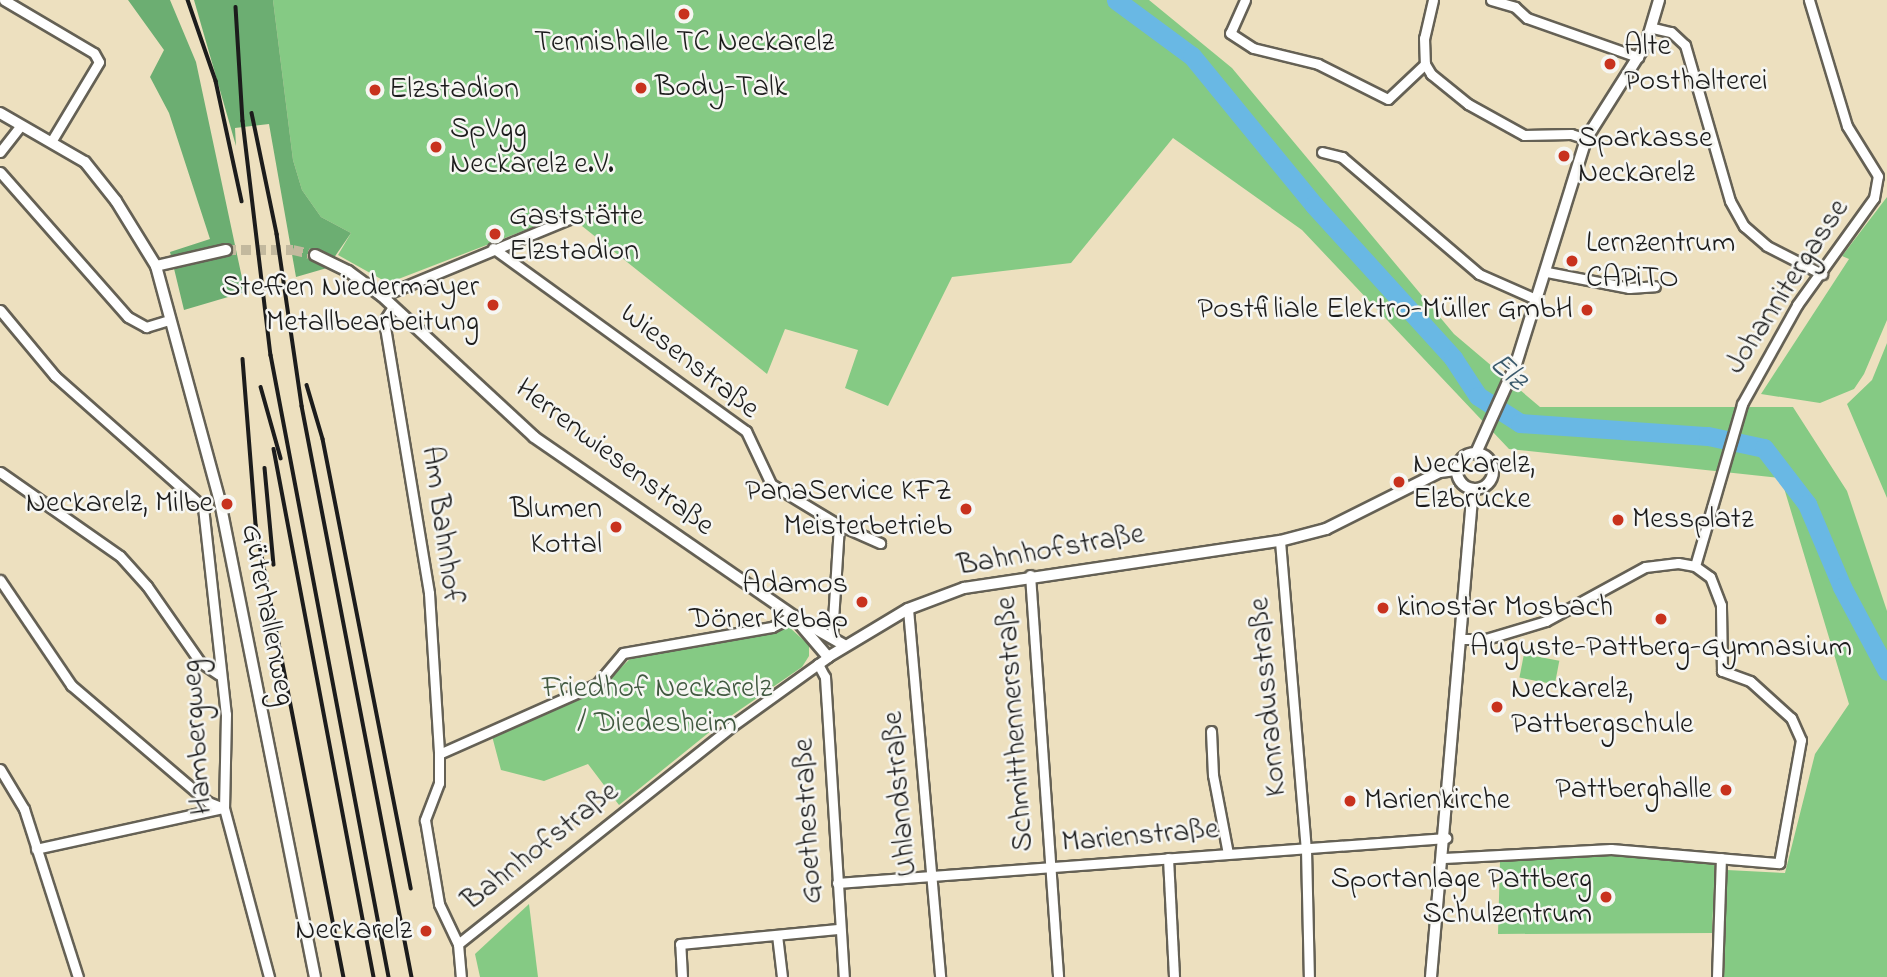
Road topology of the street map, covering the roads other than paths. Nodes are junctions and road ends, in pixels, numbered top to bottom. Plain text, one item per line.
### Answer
1 (4, 0) edge
2 (1245, 0) edge
3 (1433, 0) edge
4 (1491, 0) edge
5 (1659, 0) edge
6 (1810, 0) edge
7 (1653, 28) junction
8 (1638, 57) junction
9 (1425, 64) junction
10 (0, 113) edge
11 (21, 125) junction
12 (1587, 139) junction
13 (51, 142) junction
14 (0, 152) edge
15 (1322, 152) dead end
16 (0, 172) edge
17 (569, 219) dead end
18 (493, 248) junction
19 (226, 250) tunnel mouth
20 (315, 255) tunnel mouth
21 (156, 266) junction
22 (1547, 272) junction
23 (1822, 274) junction
24 (1655, 286) dead end
25 (382, 296) junction
26 (1538, 300) junction
27 (393, 307) junction
28 (0, 310) edge
29 (169, 320) junction
30 (1476, 453) junction
31 (1456, 470) junction
32 (0, 472) edge
33 (1473, 489) junction
34 (220, 502) junction
35 (203, 506) junction
36 (839, 525) junction
37 (1280, 541) junction
38 (880, 543) dead end
39 (1695, 566) junction
40 (1030, 575) junction
41 (0, 580) edge
42 (908, 608) junction
43 (793, 616) junction
44 (832, 635) junction
45 (1463, 639) junction
46 (844, 645) junction
47 (828, 657) junction
48 (818, 664) junction
49 (219, 675) junction
50 (1210, 731) dead end
51 (439, 754) junction
52 (0, 769) edge
53 (224, 808) junction
54 (1446, 838) junction
55 (36, 849) junction
56 (1306, 849) junction
57 (1228, 854) junction
58 (1168, 858) junction
59 (1444, 858) junction
60 (1721, 858) junction
61 (1051, 869) junction
62 (933, 877) junction
63 (837, 883) junction
64 (840, 929) junction
65 (777, 935) junction
66 (458, 944) junction
67 (78, 977) edge
68 (269, 977) edge
69 (315, 977) edge
70 (461, 977) edge
71 (682, 977) edge
72 (782, 977) edge
73 (844, 977) edge
74 (940, 977) edge
75 (1058, 977) edge
76 (1174, 977) edge
77 (1309, 977) edge
78 (1430, 977) edge
79 (1717, 977) edge

1 - 13 street
2 - 9 street
3 - 9 street
4 - 8 street
5 - 7 street
6 - 23 street, Johannitergasse
7 - 8 street
7 - 23 street
8 - 12 street
9 - 12 street
10 - 11 street
11 - 13 street
11 - 14 street
12 - 22 street
13 - 21 street
15 - 26 street
16 - 29 street
17 - 18 street
18 - 25 street
18 - 36 street, Wiesenstraße
19 - 21 street
20 - 25 street, Herrenwiesenstraße
21 - 29 street, Güterhallenweg
22 - 24 street
22 - 26 street
23 - 39 street, Johannitergasse
25 - 27 street, Herrenwiesenstraße
26 - 30 street
27 - 43 street, Herrenwiesenstraße
27 - 51 street, Am Bahnhof
28 - 35 street
29 - 34 street, Güterhallenweg
30 - 31 street
30 - 33 street
31 - 33 street
31 - 37 street, Bahnhofstraße
32 - 49 street
33 - 45 street
34 - 35 street
34 - 69 street, Güterhallenweg
35 - 49 street, Hambergweg
36 - 38 street, Wiesenstraße
36 - 44 street
37 - 40 street, Bahnhofstraße
37 - 56 street, Konradusstraße
39 - 45 street
39 - 60 street
40 - 42 street, Bahnhofstraße
40 - 61 street, Schmitthennerstraße
41 - 53 street
42 - 46 street, Bahnhofstraße
42 - 62 street, Uhlandstraße
43 - 44 street, Herrenwiesenstraße
43 - 47 street, Herrenwiesenstraße
43 - 51 street
44 - 46 street, Herrenwiesenstraße
45 - 54 street
46 - 47 street, Bahnhofstraße
47 - 48 street, Bahnhofstraße
48 - 63 street, Goethestraße
48 - 66 street, Bahnhofstraße
49 - 53 street, Hambergweg
50 - 57 street
51 - 66 street, Am Bahnhof
52 - 55 street
53 - 55 street
53 - 68 street, Hambergweg
54 - 56 street, Marienstraße
54 - 59 street
55 - 67 street
56 - 57 street, Marienstraße
56 - 77 street, Konradusstraße
57 - 58 street, Marienstraße
58 - 61 street, Marienstraße
58 - 76 street
59 - 60 street
59 - 78 street
60 - 79 street
61 - 62 street, Marienstraße
61 - 75 street, Schmitthennerstraße
62 - 63 street, Marienstraße
62 - 74 street, Uhlandstraße
63 - 64 street, Goethestraße
64 - 65 street
64 - 73 street, Goethestraße
65 - 71 street
65 - 72 street
66 - 70 street

